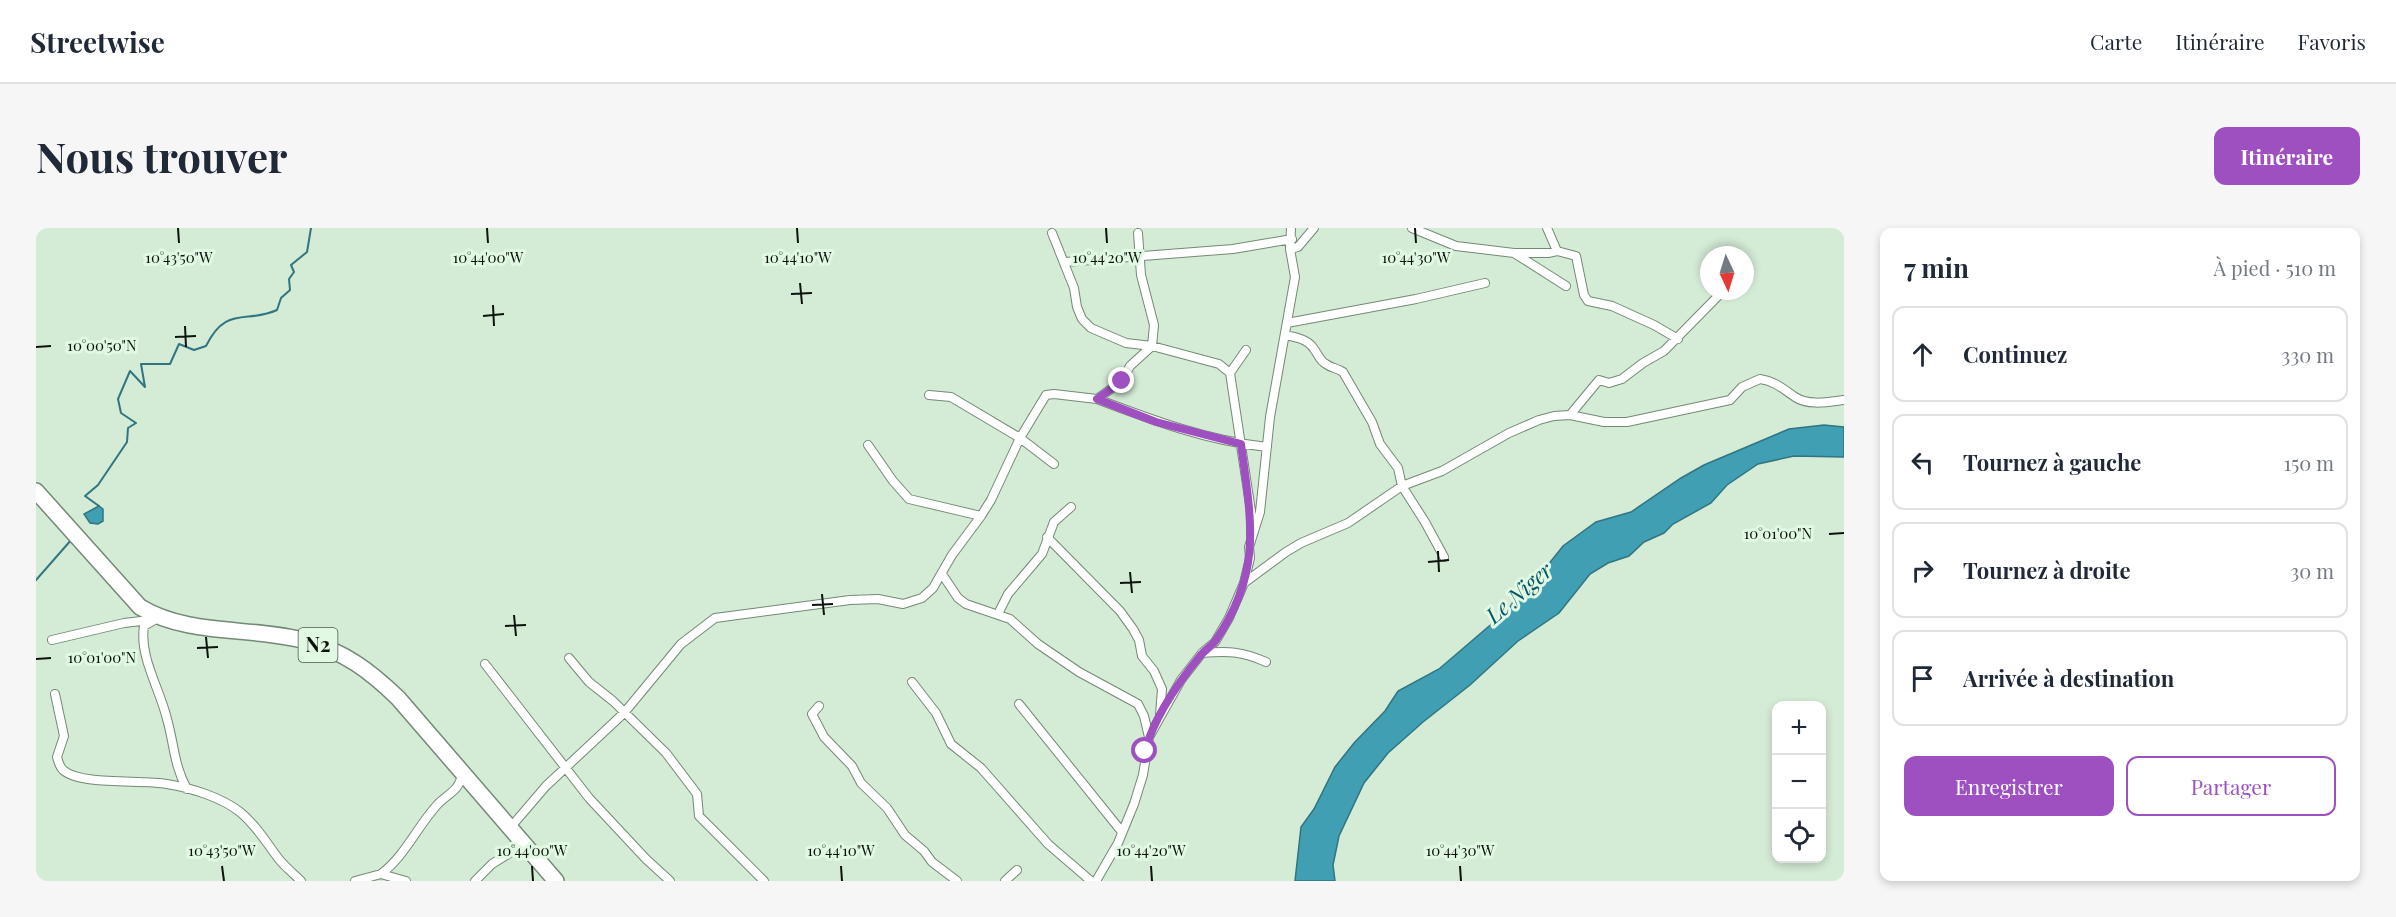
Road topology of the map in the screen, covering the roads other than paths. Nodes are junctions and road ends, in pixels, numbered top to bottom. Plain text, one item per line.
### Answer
1 (1291, 228) edge
2 (1314, 228) edge
3 (1412, 228) edge
4 (1547, 228) edge
5 (1052, 232) dead end
6 (1138, 233) dead end
7 (1292, 238) junction
8 (1290, 249) junction
9 (1557, 251) junction
10 (1514, 253) junction
11 (1140, 257) junction
12 (1065, 262) junction
13 (1485, 283) dead end
14 (1566, 286) dead end
15 (1714, 300) edge
16 (1287, 323) junction
17 (1285, 335) junction
18 (1677, 339) junction
19 (1152, 346) junction
20 (1246, 350) dead end
21 (1230, 373) junction
22 (929, 395) dead end
23 (1097, 399) junction
24 (1844, 400) edge
25 (1570, 415) junction
26 (1020, 438) junction
27 (1241, 444) junction
28 (868, 445) dead end
29 (1267, 447) junction
30 (1054, 464) dead end
31 (1402, 486) junction
32 (36, 490) edge
33 (1071, 507) dead end
34 (981, 516) junction
35 (1047, 537) junction
36 (1249, 547) junction
37 (1444, 557) dead end
38 (942, 574) junction
39 (1244, 583) junction
40 (998, 614) junction
41 (157, 619) junction
42 (52, 640) dead end
43 (1202, 653) junction
44 (570, 658) dead end
45 (1266, 662) dead end
46 (484, 664) dead end
47 (912, 682) dead end
48 (55, 694) dead end
49 (1019, 704) dead end
50 (819, 706) dead end
51 (624, 713) junction
52 (1159, 719) junction
53 (1149, 736) junction
54 (566, 769) junction
55 (462, 772) junction
56 (188, 789) junction
57 (510, 828) junction
58 (1122, 832) junction
59 (524, 844) junction
60 (1017, 870) dead end
61 (381, 874) junction
62 (665, 880) edge
63 (301, 881) edge
64 (355, 881) edge
65 (406, 881) edge
66 (475, 881) edge
67 (556, 881) edge
68 (764, 881) edge
69 (957, 881) edge
70 (1005, 881) edge
71 (1091, 881) edge
72 (1096, 881) edge

1 - 7 street
2 - 8 street
3 - 10 street
4 - 9 street
5 - 12 street
6 - 11 street
7 - 8 street
7 - 11 street
8 - 16 street
9 - 10 street
9 - 18 street
10 - 14 street
11 - 12 street
11 - 19 street
12 - 19 street
13 - 16 street
15 - 18 street
16 - 17 street
17 - 29 street
17 - 31 street
18 - 25 street
19 - 21 street
19 - 23 street
20 - 21 street
21 - 27 street
22 - 26 street
23 - 26 street
23 - 27 street
24 - 25 street
25 - 31 street
26 - 30 street
26 - 34 street
27 - 29 street
27 - 36 street
28 - 34 street
29 - 36 street
31 - 37 street
31 - 39 street
32 - 41 highway, N2
33 - 35 street
34 - 38 street
35 - 40 street
35 - 52 street
36 - 39 street
38 - 40 street
38 - 51 street
39 - 43 street
40 - 53 street
41 - 42 street
41 - 55 highway, N2
41 - 56 street
43 - 45 street
43 - 52 street
44 - 51 street
46 - 54 street
47 - 71 street
48 - 56 street
49 - 58 street
50 - 69 street
51 - 54 street
51 - 68 street
52 - 53 street
53 - 58 street
54 - 57 street
54 - 62 street
55 - 57 highway, N2
55 - 61 street
56 - 63 street
57 - 59 highway, N2
58 - 72 street
59 - 66 street
59 - 67 highway, N2
60 - 70 street
61 - 64 street
61 - 65 street

